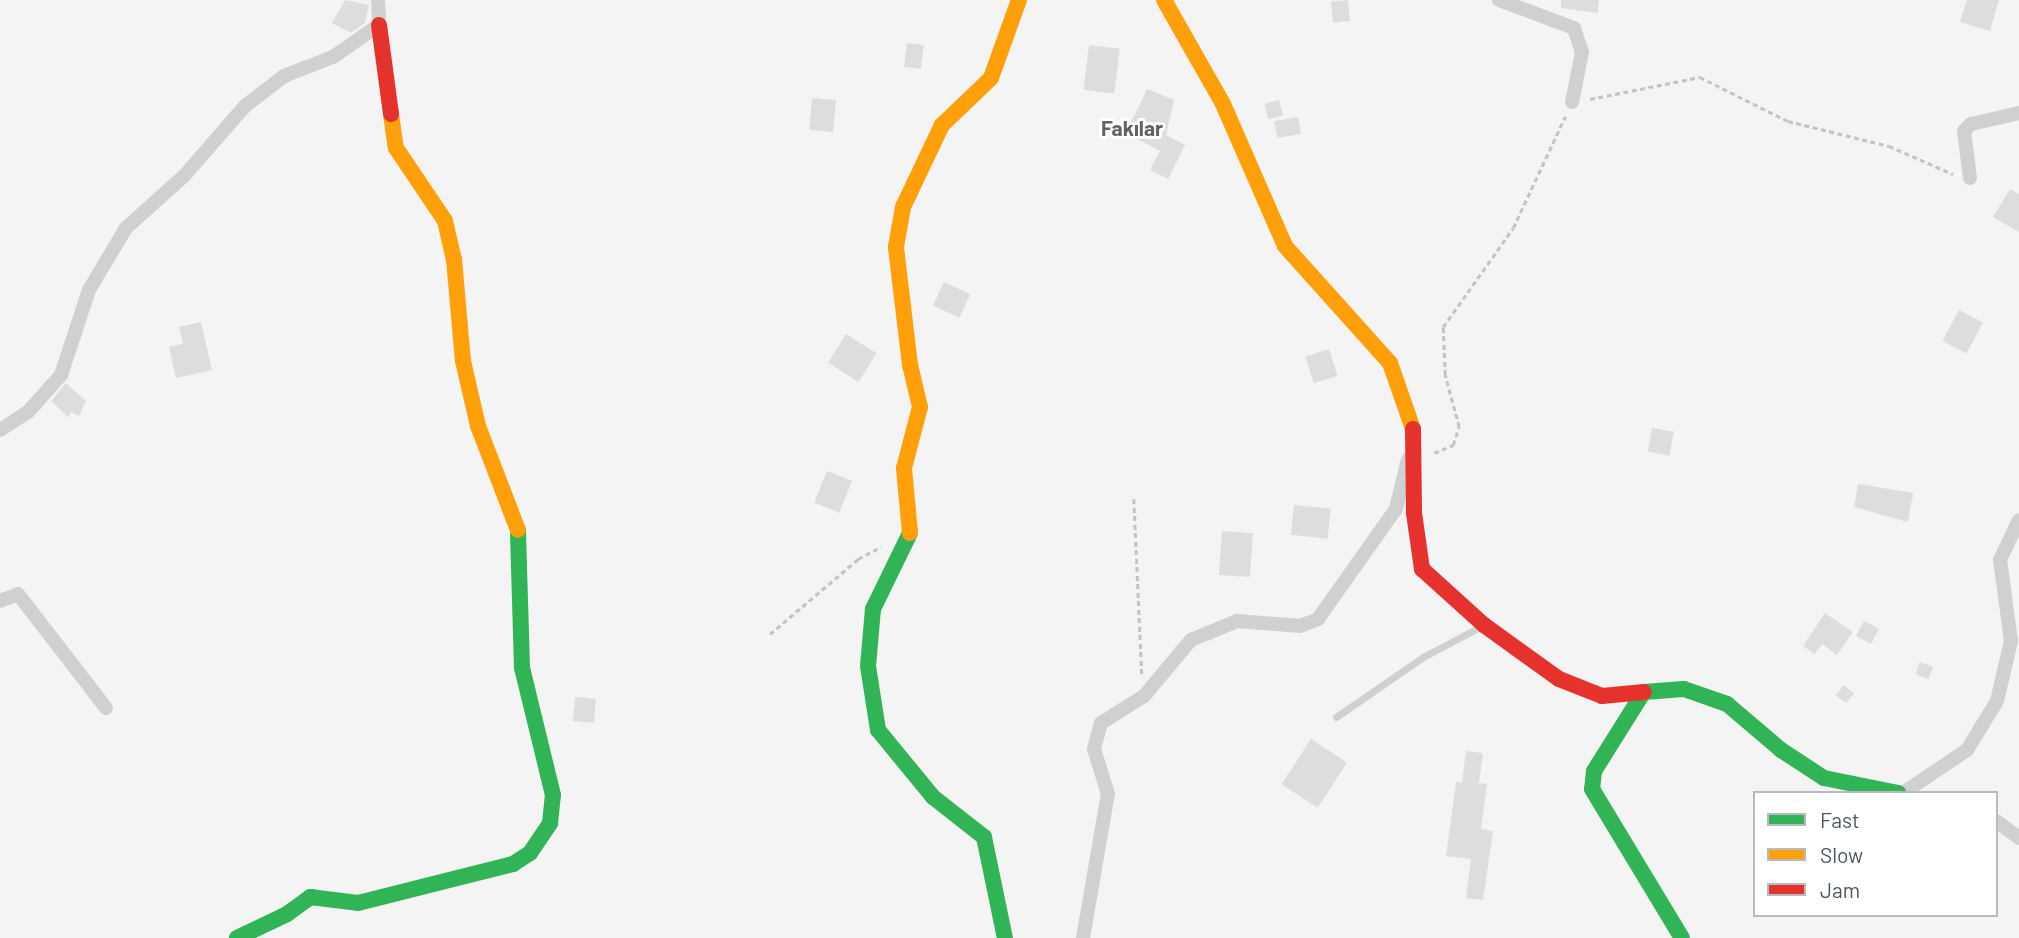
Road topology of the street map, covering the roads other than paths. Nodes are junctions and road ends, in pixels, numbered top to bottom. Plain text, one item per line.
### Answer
1 (378, 0) edge
2 (1019, 0) edge
3 (1164, 0) edge
4 (1499, 0) edge
5 (379, 25) junction
6 (1572, 102) road end
7 (2019, 113) edge
8 (1970, 178) road end
9 (0, 430) edge
10 (1415, 434) junction
11 (2019, 520) edge
12 (0, 601) edge
13 (1484, 625) junction
14 (1643, 692) junction
15 (106, 708) dead end
16 (1336, 717) dead end
17 (1888, 791) edge
18 (1906, 791) edge
19 (1998, 822) edge
20 (2019, 838) edge
21 (237, 938) edge
22 (1005, 938) edge
23 (1083, 938) edge
24 (1682, 938) edge

1 - 5 street
2 - 22 street
3 - 10 street
4 - 6 street
5 - 9 street
5 - 21 street
7 - 8 street
10 - 13 street
10 - 23 street
11 - 18 street
12 - 15 street
13 - 14 street
13 - 16 lane
14 - 17 street
14 - 24 street
19 - 20 street

